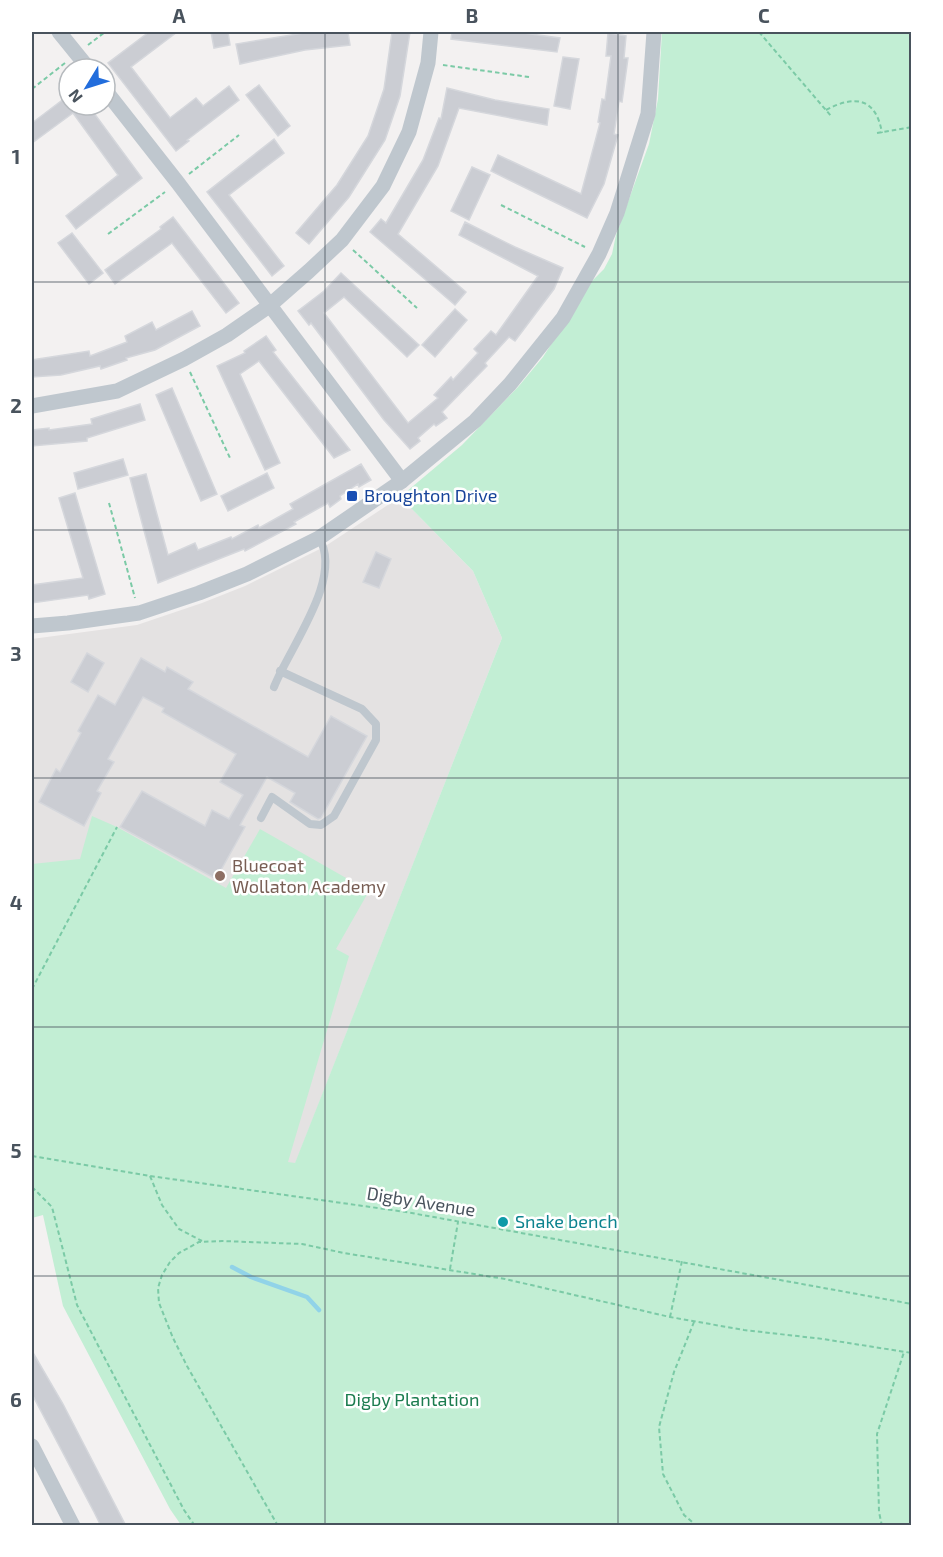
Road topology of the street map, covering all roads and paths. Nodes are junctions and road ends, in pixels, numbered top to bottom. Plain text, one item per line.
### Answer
1 (59, 32) edge
2 (105, 32) edge
3 (431, 32) edge
4 (654, 32) edge
5 (759, 32) edge
6 (77, 54) junction
7 (79, 57) edge
8 (428, 63) junction
9 (529, 78) dead end
10 (32, 89) edge
11 (117, 105) edge
12 (826, 110) junction
13 (831, 116) dead end
14 (912, 127) edge
15 (877, 132) dead end
16 (882, 133) junction
17 (239, 135) dead end
18 (178, 183) junction
19 (501, 205) dead end
20 (108, 234) dead end
21 (342, 240) junction
22 (599, 254) junction
23 (269, 306) junction
24 (417, 308) dead end
25 (184, 359) junction
26 (32, 406) edge
27 (230, 458) dead end
28 (402, 482) junction
29 (109, 503) dead end
30 (319, 538) junction
31 (139, 613) junction
32 (32, 626) edge
33 (280, 671) junction
34 (274, 687) dead end
35 (261, 818) dead end
36 (117, 827) dead end
37 (32, 989) edge
38 (32, 1156) edge
39 (150, 1176) junction
40 (32, 1187) edge
41 (458, 1222) junction
42 (204, 1242) junction
43 (682, 1261) junction
44 (450, 1269) junction
45 (912, 1304) edge
46 (670, 1317) junction
47 (694, 1322) junction
48 (904, 1352) junction
49 (912, 1353) edge
50 (32, 1446) edge
51 (73, 1526) edge
52 (195, 1526) edge
53 (278, 1526) edge
54 (697, 1526) edge
55 (882, 1526) edge

1 - 6 street
2 - 6 path
3 - 8 street
4 - 22 street
5 - 12 path
6 - 7 street
6 - 10 path
8 - 9 path
8 - 21 street
11 - 18 street
12 - 13 path
12 - 16 path
14 - 16 path
15 - 16 path
17 - 18 path
18 - 20 path
18 - 23 street
19 - 22 path
21 - 23 street
21 - 24 path
22 - 28 street
23 - 25 street
23 - 28 street
25 - 26 street
25 - 27 path
28 - 30 street
29 - 31 path
30 - 31 street
30 - 33 lane
31 - 32 street
33 - 34 lane
33 - 35 lane
36 - 37 path
38 - 39 path, Digby Avenue
39 - 41 path, Digby Avenue
39 - 42 path
40 - 52 path
41 - 43 path, Digby Avenue
41 - 44 path
42 - 44 path
42 - 53 path
43 - 45 path, Digby Avenue
43 - 46 path
44 - 46 path
46 - 47 path
47 - 48 path
47 - 54 path
48 - 49 path
48 - 55 path
50 - 51 street

